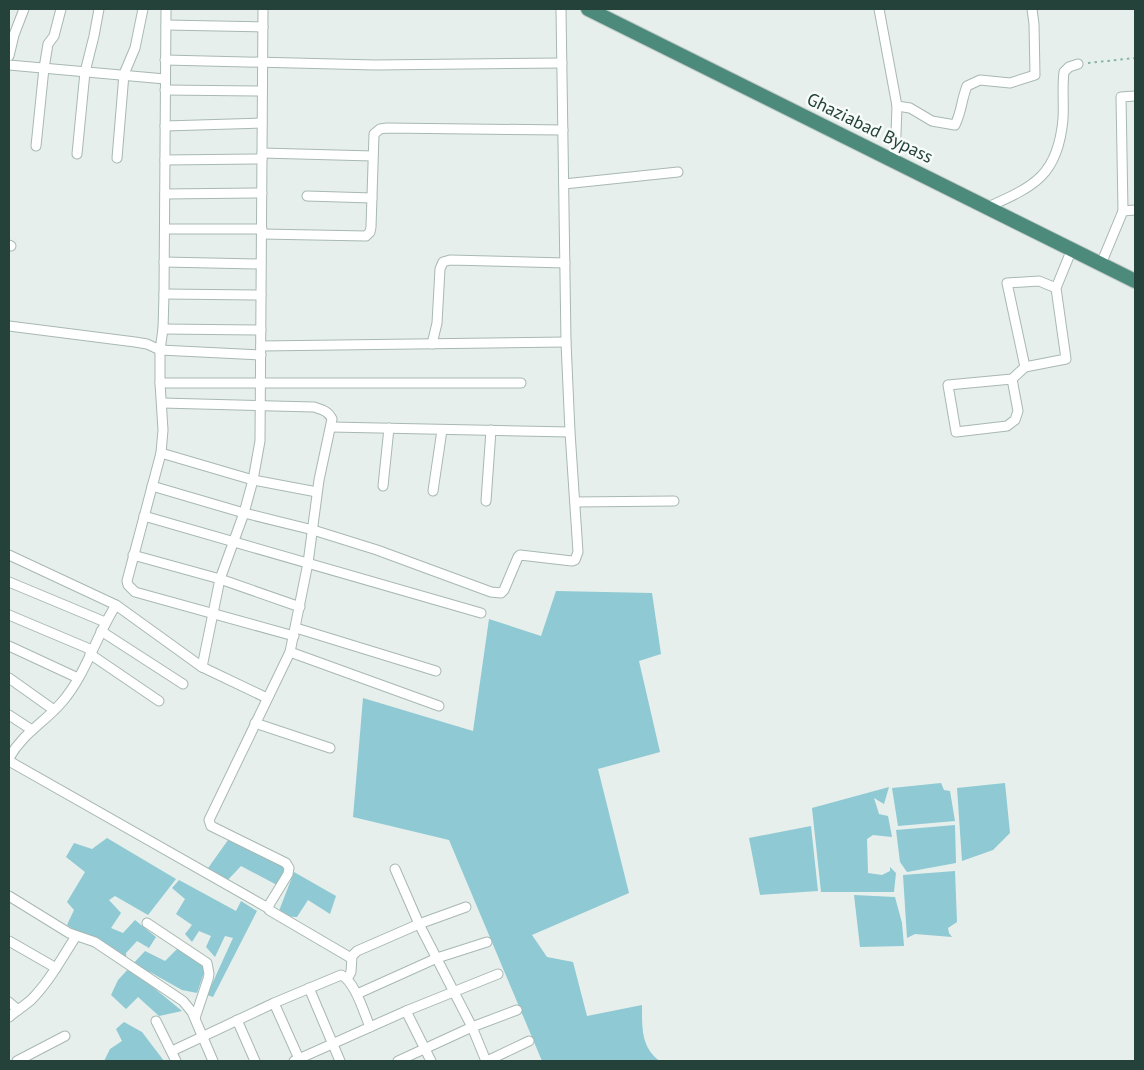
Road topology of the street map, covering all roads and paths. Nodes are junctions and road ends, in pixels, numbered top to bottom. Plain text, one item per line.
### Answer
1 (24, 9) edge
2 (61, 9) edge
3 (99, 9) edge
4 (143, 9) edge
5 (166, 9) edge
6 (263, 9) edge
7 (561, 9) edge
8 (588, 9) edge
9 (879, 9) edge
10 (1032, 9) edge
11 (166, 25) junction
12 (262, 27) junction
13 (9, 56) edge
14 (1135, 58) edge
15 (165, 60) junction
16 (262, 62) junction
17 (562, 63) junction
18 (1078, 64) joint
19 (9, 65) edge
20 (44, 68) junction
21 (85, 72) junction
22 (124, 74) junction
23 (165, 79) junction
24 (165, 90) junction
25 (262, 91) junction
26 (1135, 96) edge
27 (897, 106) junction
28 (262, 123) junction
29 (165, 126) junction
30 (563, 130) junction
31 (36, 146) dead end
32 (77, 154) dead end
33 (262, 156) junction
34 (373, 156) junction
35 (117, 158) dead end
36 (165, 160) junction
37 (895, 161) junction
38 (678, 172) dead end
39 (564, 184) junction
40 (262, 193) junction
41 (165, 194) junction
42 (307, 196) dead end
43 (372, 198) junction
44 (988, 207) junction
45 (1135, 210) edge
46 (1123, 211) junction
47 (165, 229) junction
48 (262, 232) junction
49 (1072, 249) junction
50 (164, 262) junction
51 (565, 263) junction
52 (262, 264) junction
53 (1101, 264) junction
54 (1135, 280) edge
55 (1056, 288) junction
56 (164, 294) junction
57 (261, 295) junction
58 (9, 326) edge
59 (163, 329) junction
60 (261, 330) junction
61 (566, 342) junction
62 (432, 344) junction
63 (160, 350) junction
64 (261, 351) junction
65 (1025, 367) junction
66 (1012, 379) junction
67 (160, 383) junction
68 (261, 383) junction
69 (521, 384) dead end
70 (162, 404) junction
71 (261, 406) junction
72 (331, 427) junction
73 (389, 428) junction
74 (442, 430) junction
75 (491, 430) junction
76 (570, 432) junction
77 (161, 453) junction
78 (253, 480) junction
79 (152, 486) junction
80 (383, 486) dead end
81 (433, 490) dead end
82 (317, 492) junction
83 (486, 501) dead end
84 (674, 501) dead end
85 (575, 502) junction
86 (244, 513) junction
87 (144, 516) junction
88 (313, 530) junction
89 (234, 543) junction
90 (133, 554) junction
91 (9, 555) edge
92 (308, 563) junction
93 (220, 579) junction
94 (9, 582) edge
95 (116, 605) junction
96 (300, 606) junction
97 (481, 613) dead end
98 (213, 614) junction
99 (9, 615) edge
100 (105, 622) junction
101 (101, 631) junction
102 (295, 632) junction
103 (9, 646) edge
104 (91, 652) junction
105 (290, 652) junction
106 (202, 667) junction
107 (436, 671) dead end
108 (9, 678) edge
109 (78, 678) junction
110 (183, 684) dead end
111 (267, 698) junction
112 (159, 701) dead end
113 (439, 706) dead end
114 (54, 710) junction
115 (9, 715) edge
116 (255, 723) junction
117 (32, 730) junction
118 (330, 748) dead end
119 (9, 759) edge
120 (395, 869) dead end
121 (9, 896) edge
122 (466, 907) dead end
123 (268, 908) junction
124 (147, 923) dead end
125 (419, 924) junction
126 (76, 936) junction
127 (9, 941) edge
128 (487, 942) dead end
129 (351, 958) junction
130 (437, 958) junction
131 (56, 968) junction
132 (498, 974) dead end
133 (347, 978) junction
134 (309, 988) junction
135 (454, 992) junction
136 (357, 994) junction
137 (9, 1002) edge
138 (274, 1003) junction
139 (18, 1010) junction
140 (517, 1010) dead end
141 (406, 1011) junction
142 (9, 1017) edge
143 (195, 1018) junction
144 (237, 1020) junction
145 (156, 1021) dead end
146 (370, 1027) junction
147 (472, 1027) junction
148 (65, 1036) dead end
149 (202, 1037) junction
150 (529, 1041) dead end
151 (333, 1043) junction
152 (425, 1048) junction
153 (172, 1051) junction
154 (298, 1060) edge
155 (16, 1061) edge
156 (176, 1061) edge
157 (213, 1061) edge
158 (255, 1061) edge
159 (340, 1061) edge
160 (398, 1061) edge
161 (431, 1061) edge
162 (487, 1061) edge

1 - 13 street
2 - 20 street
3 - 21 street
4 - 22 street
5 - 11 street
6 - 12 street
7 - 17 street
8 - 37 highway, Ghaziabad Bypass
9 - 27 street
10 - 27 street
11 - 12 street
11 - 15 street
12 - 16 street
14 - 18 path
15 - 16 street
15 - 23 street
16 - 17 street
16 - 25 street
17 - 30 street
18 - 44 street
19 - 20 street
20 - 21 street
20 - 31 street
21 - 22 street
21 - 32 street
22 - 23 street
22 - 35 street
23 - 24 street
24 - 25 street
24 - 29 street
25 - 28 street
26 - 46 street
27 - 37 street
28 - 29 street
28 - 33 street
29 - 36 street
30 - 34 street
30 - 39 street
33 - 34 street
33 - 36 street
33 - 40 street
34 - 43 street
36 - 41 street
37 - 44 highway, Ghaziabad Bypass
38 - 39 street
39 - 51 street
40 - 41 street
40 - 48 street
41 - 47 street
42 - 43 street
43 - 48 street
44 - 49 highway, Ghaziabad Bypass
45 - 46 street
46 - 53 street
47 - 48 street
47 - 50 street
48 - 52 street
49 - 53 highway, Ghaziabad Bypass
49 - 55 street
50 - 52 street
50 - 56 street
51 - 61 street
51 - 62 street
52 - 57 street
53 - 54 highway, Ghaziabad Bypass
55 - 65 street
55 - 65 street
56 - 57 street
56 - 59 street
57 - 60 street
58 - 63 street
59 - 60 street
59 - 63 street
60 - 64 street
61 - 62 street
61 - 76 street
62 - 64 street
63 - 64 street
63 - 67 street
64 - 68 street
65 - 66 street
66 - 66 street
67 - 68 street
67 - 70 street
68 - 69 street
68 - 71 street
70 - 71 street
70 - 77 street
71 - 72 street
71 - 78 street
72 - 73 street
72 - 82 street
73 - 74 street
73 - 80 street
74 - 75 street
74 - 81 street
75 - 76 street
75 - 83 street
76 - 85 street
77 - 78 street
77 - 79 street
78 - 82 street
78 - 86 street
79 - 86 street
79 - 87 street
82 - 88 street
84 - 85 street
85 - 88 street
86 - 88 street
86 - 89 street
87 - 89 street
87 - 90 street
88 - 92 street
89 - 92 street
89 - 93 street
90 - 93 street
90 - 98 street
91 - 95 street
92 - 96 street
92 - 97 street
93 - 96 street
93 - 98 street
94 - 100 street
95 - 100 street
95 - 106 street
96 - 102 street
98 - 102 street
98 - 106 street
99 - 104 street
100 - 101 street
101 - 104 street
101 - 110 street
102 - 105 street
102 - 107 street
103 - 109 street
104 - 109 street
104 - 112 street
105 - 111 street
105 - 113 street
106 - 111 street
108 - 114 street
109 - 114 street
111 - 116 street
114 - 117 street
115 - 117 street
116 - 118 street
116 - 123 street
117 - 119 street
119 - 123 street
120 - 125 street
121 - 126 street
122 - 125 street
123 - 129 street
124 - 143 street
125 - 129 street
125 - 130 street
126 - 131 street
126 - 143 street
127 - 131 street
128 - 130 street
129 - 133 street
130 - 135 street
130 - 136 street
131 - 139 street
132 - 135 street
133 - 134 street
133 - 136 street
134 - 138 street
134 - 151 street
135 - 141 street
135 - 147 street
136 - 146 street
137 - 139 street
138 - 144 street
138 - 154 street
139 - 142 street
140 - 147 street
141 - 146 street
141 - 152 street
143 - 149 street
144 - 149 street
144 - 158 street
145 - 153 street
146 - 151 street
147 - 152 street
147 - 162 street
148 - 155 street
149 - 153 street
149 - 157 street
150 - 162 street
151 - 154 street
151 - 159 street
152 - 160 street
152 - 161 street
153 - 156 street

